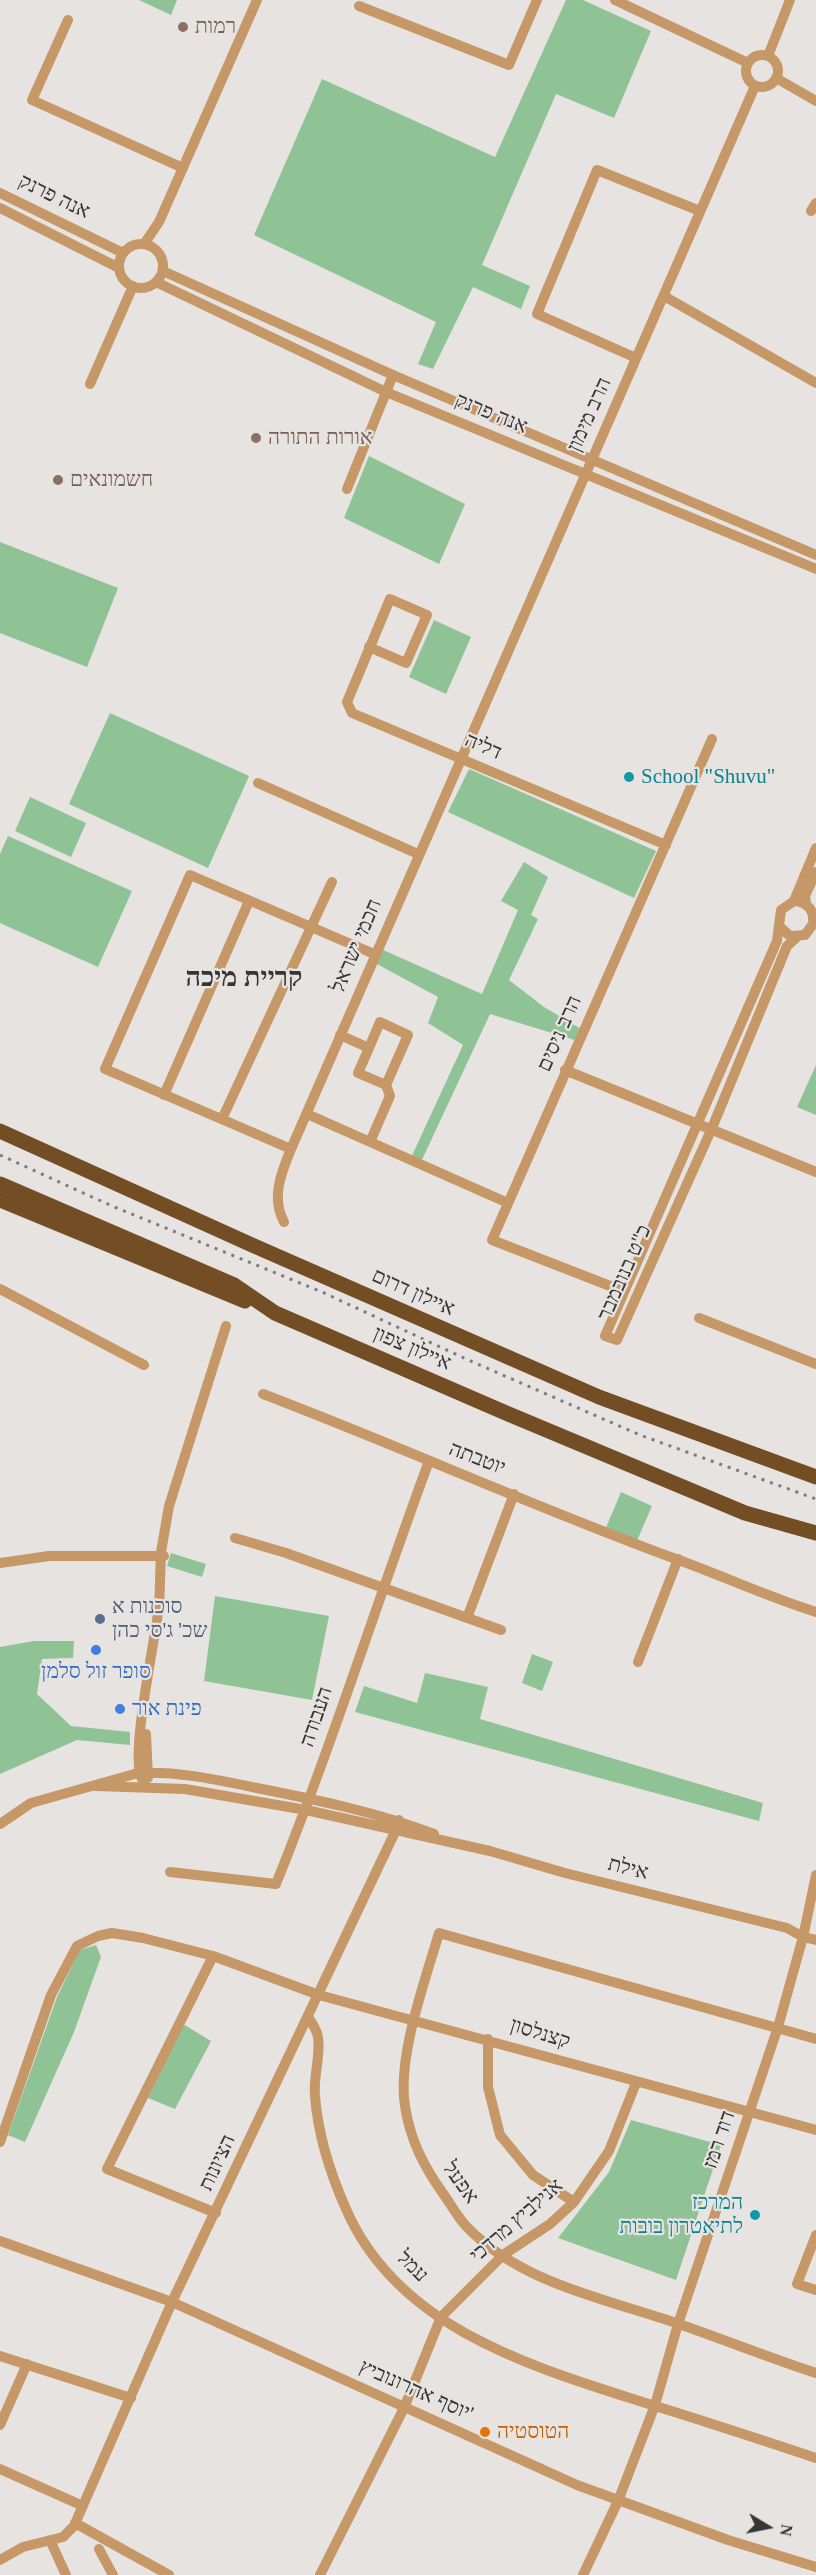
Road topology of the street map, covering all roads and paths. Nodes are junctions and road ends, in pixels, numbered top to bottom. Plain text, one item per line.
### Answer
1 (257, 0) edge
2 (537, 0) edge
3 (615, 0) edge
4 (790, 0) edge
5 (795, 0) edge
6 (359, 6) dead end
7 (68, 20) dead end
8 (784, 20) junction
9 (768, 56) junction
10 (748, 63) junction
11 (776, 78) junction
12 (755, 86) junction
13 (816, 101) edge
14 (183, 168) junction
15 (0, 193) edge
16 (0, 208) edge
17 (700, 211) junction
18 (159, 222) junction
19 (144, 244) junction
20 (156, 250) junction
21 (123, 253) junction
22 (119, 268) junction
23 (163, 271) junction
24 (156, 282) junction
25 (133, 286) junction
26 (664, 296) junction
27 (636, 358) junction
28 (393, 375) junction
29 (816, 383) edge
30 (90, 384) dead end
31 (386, 392) junction
32 (592, 459) junction
33 (586, 474) junction
34 (347, 489) dead end
35 (816, 555) edge
36 (816, 568) edge
37 (369, 647) junction
38 (712, 739) dead end
39 (461, 759) junction
40 (258, 783) dead end
41 (666, 845) junction
42 (816, 848) edge
43 (418, 854) junction
44 (816, 872) edge
45 (332, 882) dead end
46 (249, 901) junction
47 (794, 901) junction
48 (806, 904) junction
49 (815, 918) edge
50 (780, 927) junction
51 (310, 928) junction
52 (801, 936) junction
53 (816, 939) edge
54 (374, 954) junction
55 (340, 1035) junction
56 (369, 1048) junction
57 (565, 1070) junction
58 (386, 1085) junction
59 (164, 1095) junction
60 (307, 1114) junction
61 (222, 1119) junction
62 (697, 1121) junction
63 (0, 1122) edge
64 (712, 1128) junction
65 (0, 1131) edge
66 (370, 1142) junction
67 (291, 1149) junction
68 (816, 1172) edge
69 (0, 1184) edge
70 (0, 1200) edge
71 (508, 1203) junction
72 (166, 1207) junction
73 (284, 1222) dead end
74 (0, 1289) edge
75 (623, 1291) junction
76 (275, 1313) junction
77 (699, 1318) dead end
78 (226, 1326) dead end
79 (144, 1365) dead end
80 (816, 1365) edge
81 (263, 1394) dead end
82 (429, 1461) junction
83 (816, 1477) edge
84 (514, 1494) junction
85 (813, 1533) edge
86 (235, 1538) dead end
87 (162, 1553) junction
88 (678, 1559) junction
89 (0, 1563) edge
90 (382, 1588) junction
91 (816, 1612) edge
92 (467, 1618) junction
93 (501, 1630) dead end
94 (638, 1662) dead end
95 (145, 1706) junction
96 (146, 1742) junction
97 (144, 1773) junction
98 (172, 1774) junction
99 (96, 1786) junction
100 (147, 1788) junction
101 (309, 1798) junction
102 (306, 1810) junction
103 (399, 1820) junction
104 (0, 1824) edge
105 (396, 1832) junction
106 (460, 1844) junction
107 (170, 1872) dead end
108 (816, 1875) edge
109 (808, 1931) edge
110 (816, 1940) edge
111 (213, 1956) junction
112 (319, 1995) junction
113 (308, 2017) junction
114 (413, 2021) junction
115 (778, 2027) junction
116 (488, 2038) junction
117 (816, 2039) edge
118 (636, 2083) junction
119 (750, 2110) junction
120 (816, 2130) edge
121 (0, 2142) edge
122 (574, 2202) junction
123 (216, 2213) junction
124 (816, 2235) edge
125 (1, 2242) edge
126 (503, 2255) junction
127 (816, 2290) edge
128 (172, 2302) junction
129 (441, 2317) junction
130 (678, 2324) junction
131 (0, 2356) edge
132 (27, 2364) junction
133 (816, 2373) edge
134 (130, 2398) junction
135 (655, 2405) junction
136 (404, 2408) junction
137 (0, 2425) edge
138 (816, 2458) edge
139 (0, 2469) edge
140 (618, 2501) junction
141 (83, 2506) junction
142 (75, 2523) junction
143 (50, 2540) junction
144 (99, 2549) dead end
145 (0, 2560) edge
146 (816, 2567) edge
147 (66, 2575) edge
148 (113, 2575) edge
149 (169, 2575) edge
150 (320, 2575) edge
151 (583, 2575) edge

1 - 14 street
2 - 6 street
3 - 10 street
4 - 8 street
5 - 8 street
7 - 14 street
8 - 9 street
9 - 10 street
9 - 11 street
10 - 12 street
11 - 12 street
11 - 13 street
12 - 17 street, הרב מימון
14 - 18 street
15 - 21 street, אנה פרנק
16 - 22 street, אנה פרנק
17 - 26 street, הרב מימון
17 - 27 street
18 - 19 street
18 - 20 street
19 - 20 street
19 - 21 street
20 - 23 street
21 - 22 street
22 - 25 street
23 - 24 street
23 - 28 street, אנה פרנק
24 - 25 street
24 - 31 street, אנה פרנק
25 - 30 street
26 - 27 street, הרב מימון
26 - 29 street
27 - 32 street, הרב מימון
28 - 31 street
28 - 32 street, אנה פרנק
31 - 33 street, אנה פרנק
31 - 34 street
32 - 33 street, הרב מימון
32 - 35 street, אנה פרנק
33 - 36 street, אנה פרנק
33 - 39 street, הרב מימון
37 - 37 street, דליה
37 - 39 street, דליה
38 - 41 street, הרב ניסים
39 - 41 street, דליה
39 - 43 street, חכמי ישראל
40 - 43 street
41 - 57 street, הרב ניסים
42 - 47 street
43 - 54 street, חכמי ישראל
44 - 48 street
45 - 51 street
46 - 51 street
46 - 59 street
46 - 59 street
47 - 48 street
47 - 50 street
48 - 49 street
49 - 52 street
50 - 52 street
50 - 62 street, כ"ט בנובמבר
51 - 54 street
51 - 61 street
52 - 53 street
52 - 64 street, כ"ט בנובמבר
54 - 55 street, חכמי ישראל
55 - 56 street
55 - 60 street, חכמי ישראל
56 - 58 street
56 - 58 street
57 - 62 street
57 - 71 street, הרב ניסים
58 - 66 street
59 - 61 street
60 - 66 street
60 - 67 street, חכמי ישראל
61 - 67 street
62 - 64 street
62 - 75 street, כ"ט בנובמבר
63 - 72 highway
64 - 68 street
64 - 75 street, כ"ט בנובמבר
65 - 72 highway, איילון דרום
66 - 71 street
67 - 73 street, חכמי ישראל
69 - 76 highway, איילון צפון
70 - 76 highway
71 - 75 street, הרב ניסים
72 - 83 highway, איילון דרום
74 - 79 street
76 - 85 highway, איילון צפון
77 - 80 street
78 - 87 street
81 - 82 street, יוטבתה
82 - 84 street, יוטבתה
82 - 90 street, העבודה
84 - 88 street, יוטבתה
84 - 92 street
86 - 90 street
87 - 89 street
87 - 95 street
88 - 91 street, יוטבתה
88 - 94 street
90 - 92 street
90 - 101 street, העבודה
92 - 93 street
95 - 96 street
95 - 97 street
96 - 97 street
96 - 98 street
97 - 98 street, אילת
97 - 99 street
97 - 100 street
98 - 101 street, אילת
99 - 100 street, אילת
99 - 104 street
100 - 102 street, אילת
101 - 102 street, העבודה
101 - 103 street, אילת
102 - 105 street, אילת
102 - 107 street, העבודה
103 - 105 street, הציונות
103 - 106 street, אילת
105 - 106 street, אילת
105 - 112 street, הציונות
106 - 109 street, אילת
108 - 109 street, דוד רמז
109 - 110 street, אילת
109 - 115 street, דוד רמז
111 - 112 street, קצנלסון
111 - 121 street, קצנלסון
111 - 123 street
112 - 113 street, הציונות
112 - 114 street, קצנלסון
113 - 123 street, הציונות
113 - 129 street, עמל
114 - 115 street, אפעל
114 - 116 street, קצנלסון
114 - 126 street, אפעל
115 - 117 street
115 - 119 street, דוד רמז
116 - 118 street, קצנלסון
116 - 122 street
118 - 119 street, קצנלסון
118 - 122 street, אנילביץ מרדכי
119 - 120 street, קצנלסון
119 - 130 street, דוד רמז
122 - 126 street, אנילביץ מרדכי
123 - 128 street, הציונות
124 - 127 street
125 - 128 street, יוסף אהרונוביץ'
126 - 129 street, אנילביץ מרדכי
126 - 130 street, אפעל
128 - 134 street, הציונות
128 - 136 street, יוסף אהרונוביץ'
129 - 135 street, עמל
129 - 136 street, אנילביץ מרדכי
130 - 133 street, אפעל
130 - 135 street, דוד רמז
131 - 132 street
132 - 134 street
132 - 137 street
134 - 141 street, הציונות
135 - 138 street, עמל
135 - 140 street, דוד רמז
136 - 140 street, יוסף אהרונוביץ'
136 - 150 street, אנילביץ מרדכי
139 - 141 street
140 - 146 street, יוסף אהרונוביץ'
140 - 151 street, דוד רמז
141 - 142 street, הציונות
142 - 143 street
142 - 149 street
143 - 145 street
143 - 147 street
144 - 148 street

